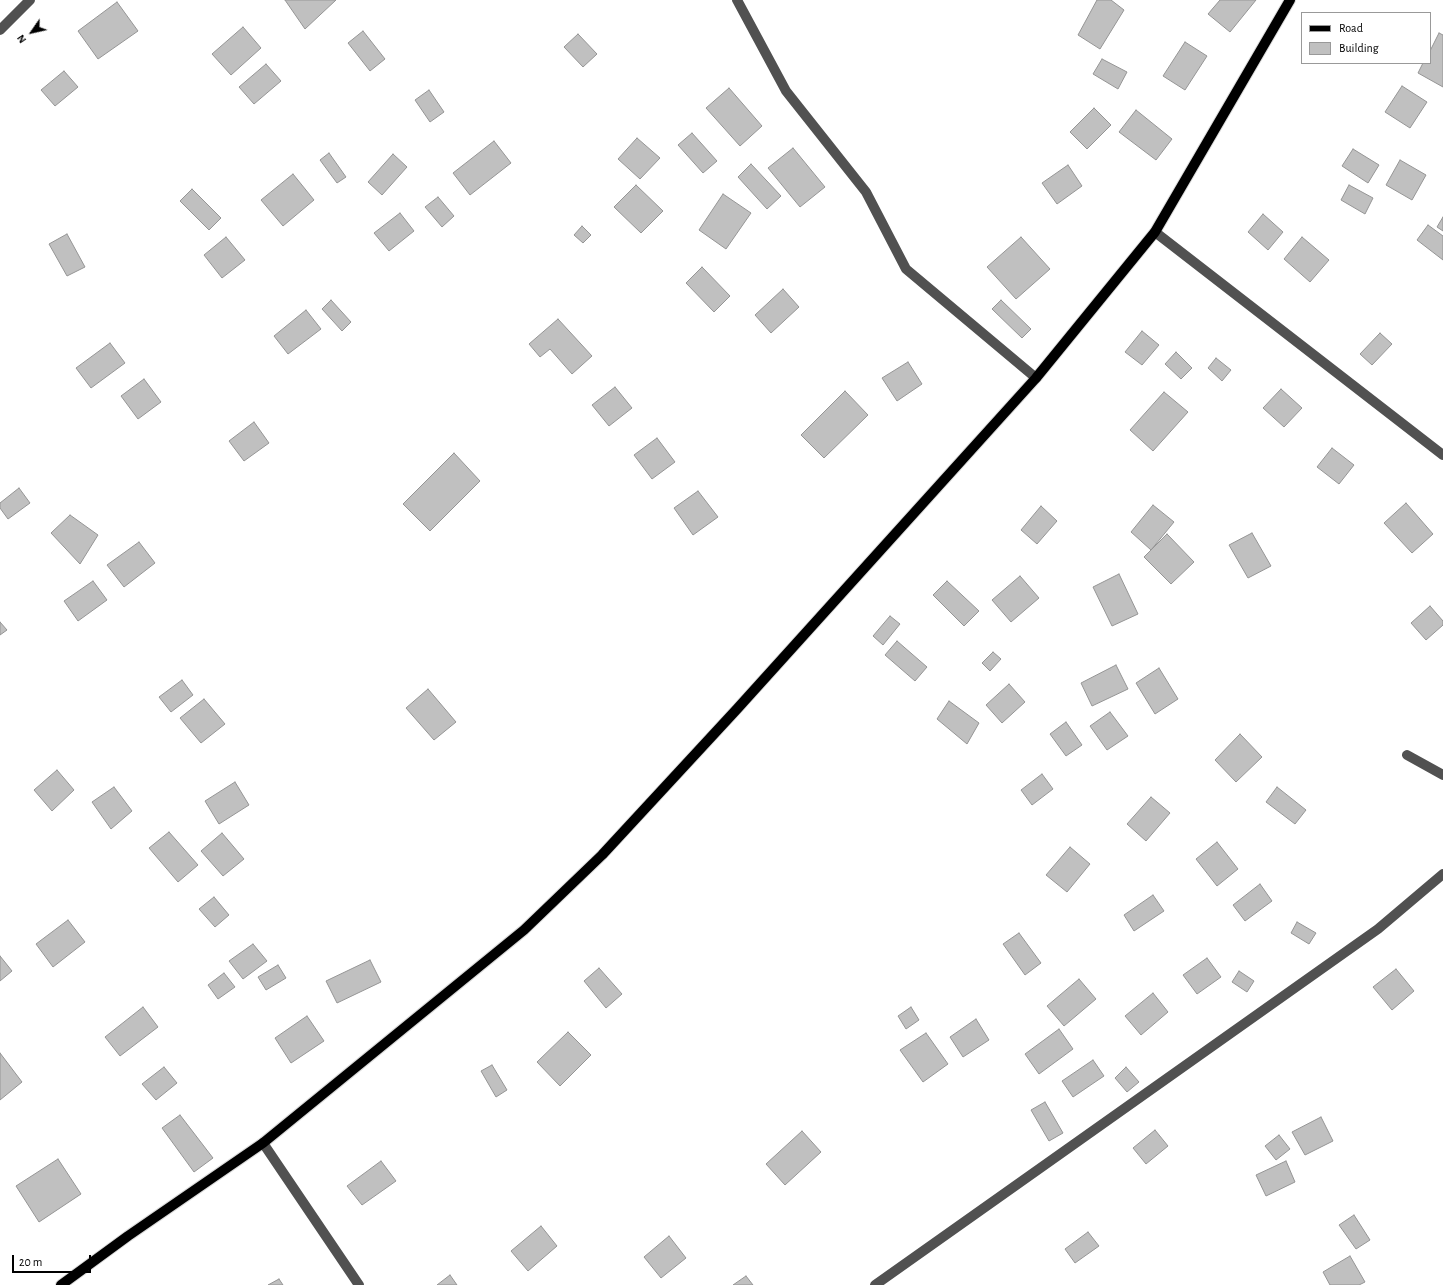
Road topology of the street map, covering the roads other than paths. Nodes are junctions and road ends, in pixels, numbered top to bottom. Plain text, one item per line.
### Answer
1 (30, 0) edge
2 (737, 0) edge
3 (1290, 0) edge
4 (0, 30) edge
5 (1155, 232) junction
6 (1036, 378) junction
7 (1443, 455) edge
8 (1407, 756) dead end
9 (1443, 775) edge
10 (1443, 874) edge
11 (263, 1143) junction
12 (61, 1285) edge
13 (359, 1285) edge
14 (875, 1285) edge

1 - 4 street
2 - 6 street
3 - 5 main road
5 - 6 main road
5 - 7 street
6 - 11 main road
8 - 9 street
10 - 14 street
11 - 12 main road
11 - 13 street

